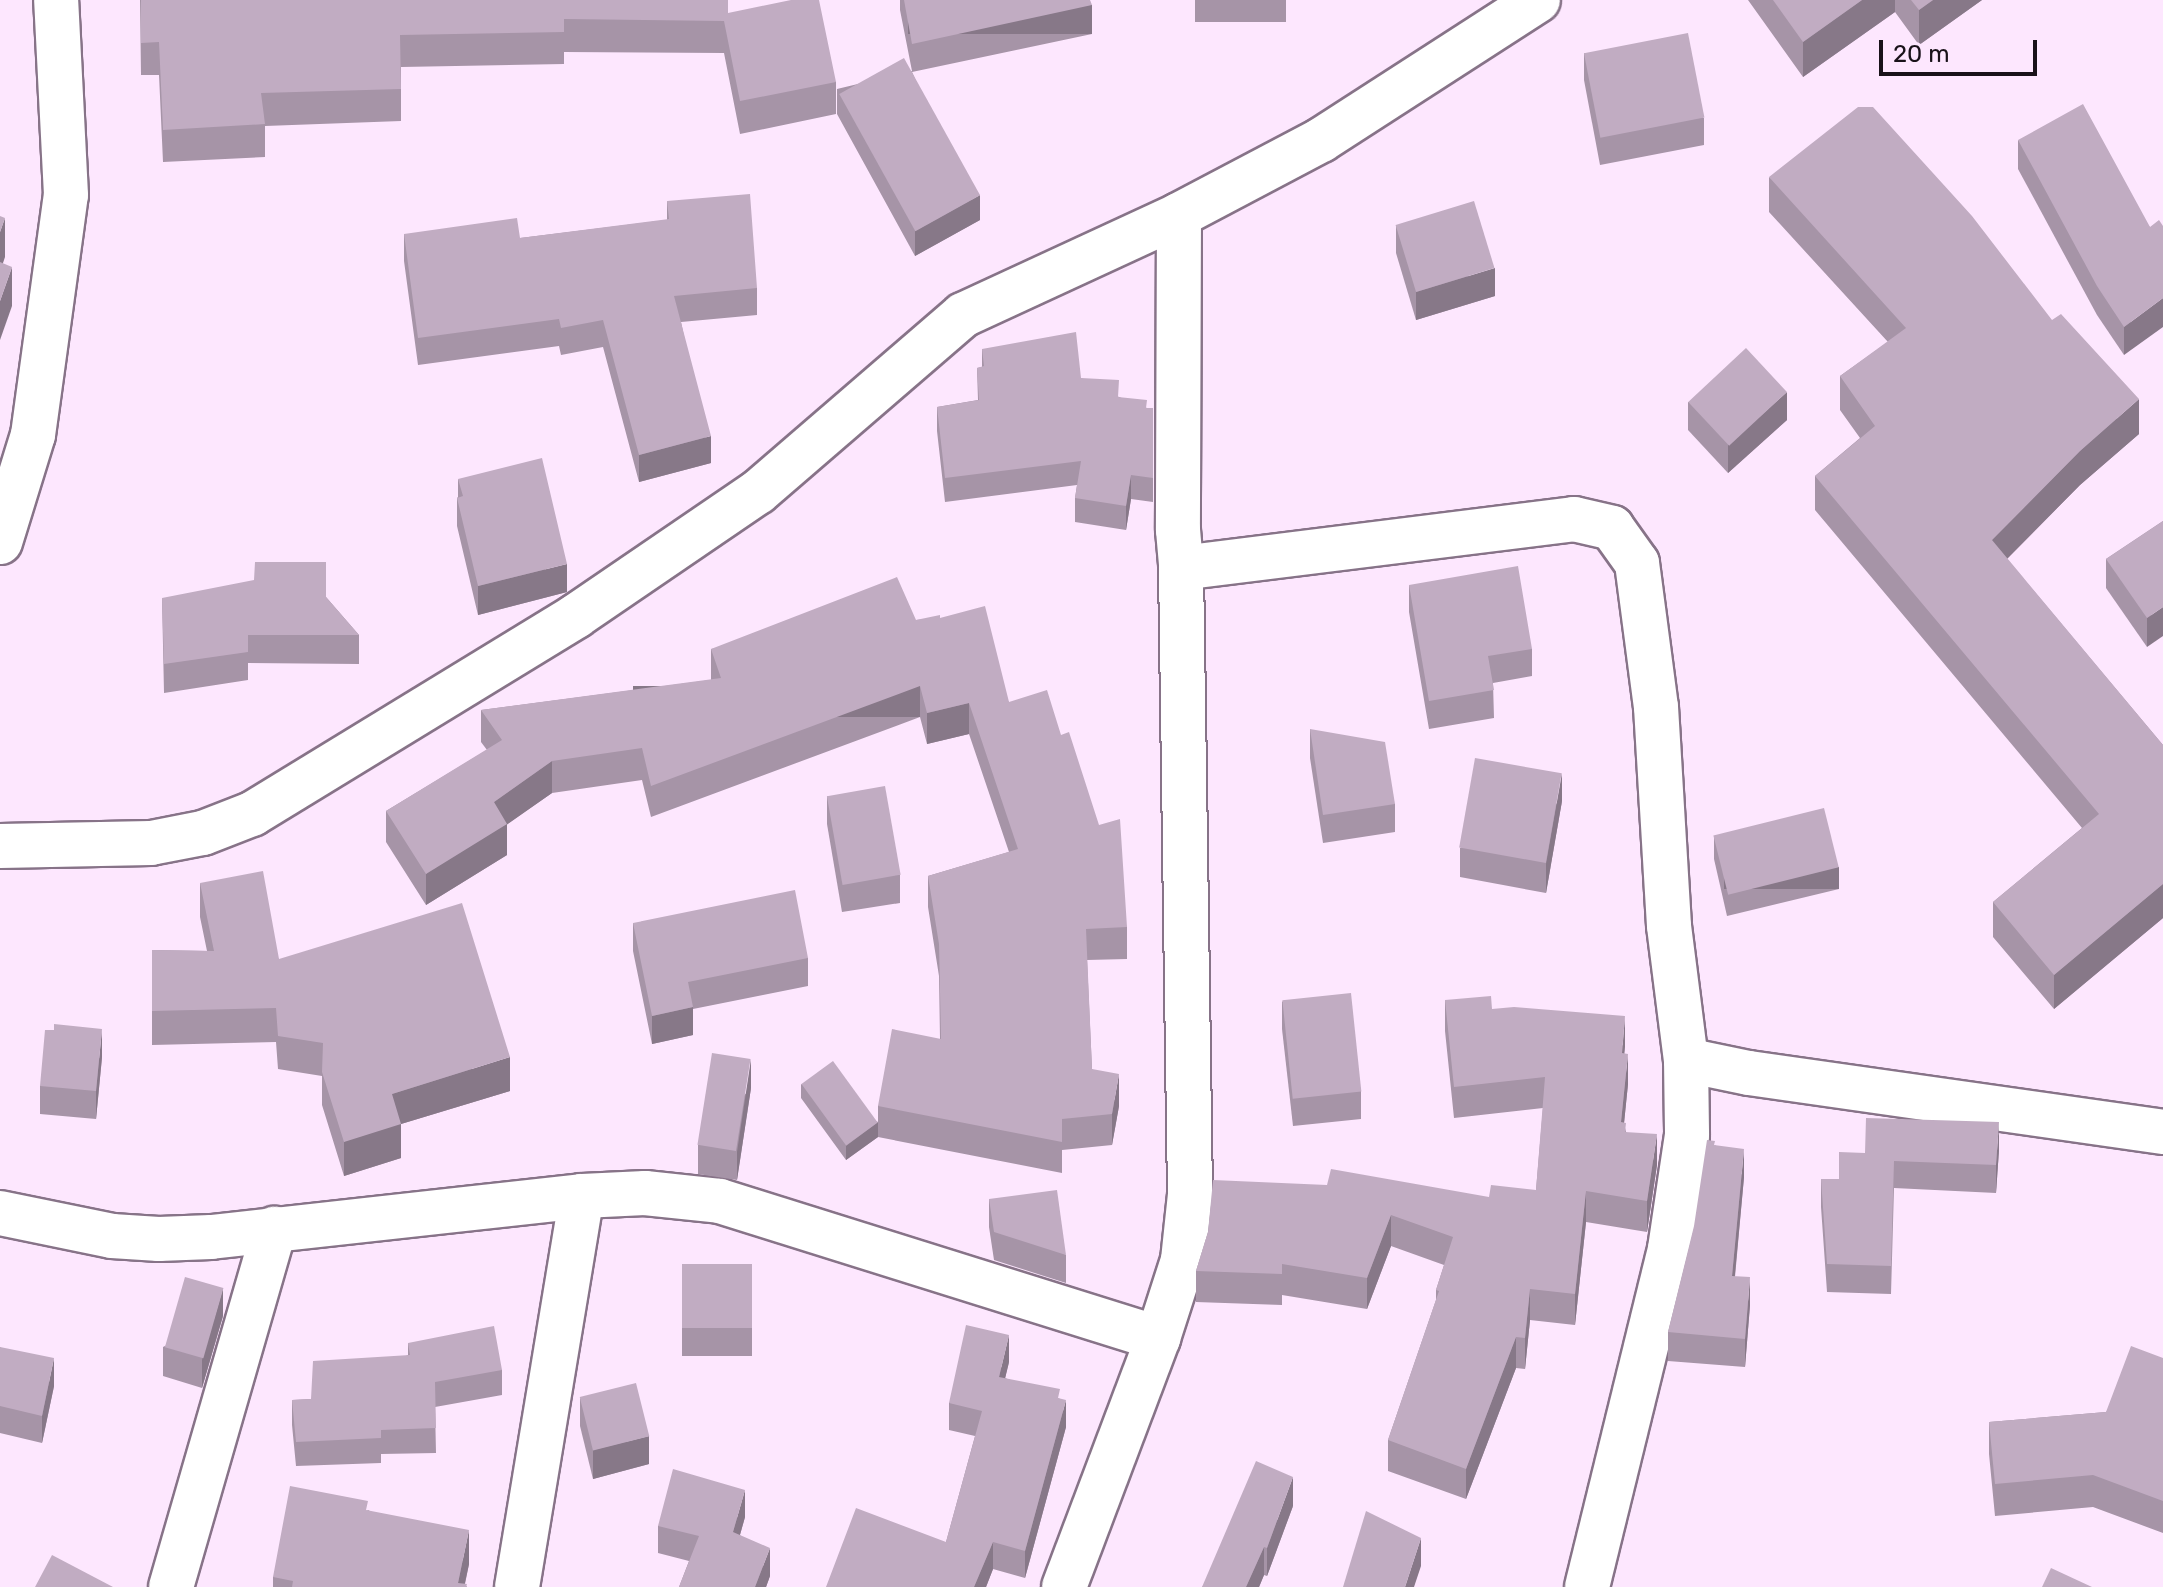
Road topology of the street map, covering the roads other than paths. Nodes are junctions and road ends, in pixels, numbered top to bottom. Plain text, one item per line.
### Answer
1 (56, 0) edge
2 (1538, 0) edge
3 (1179, 215) junction
4 (0, 542) edge
5 (1181, 568) junction
6 (0, 846) edge
7 (1686, 1060) junction
8 (2163, 1132) edge
9 (582, 1196) junction
10 (0, 1213) edge
11 (274, 1229) junction
12 (1158, 1338) junction
13 (171, 1587) edge
14 (517, 1587) edge
15 (1064, 1587) edge
16 (1587, 1587) edge

1 - 4 street
2 - 3 street
3 - 5 street
3 - 6 street
5 - 7 street
5 - 12 street
7 - 8 street
7 - 16 street
9 - 11 street
9 - 12 street
9 - 14 street
10 - 11 street
11 - 13 street
12 - 15 street

